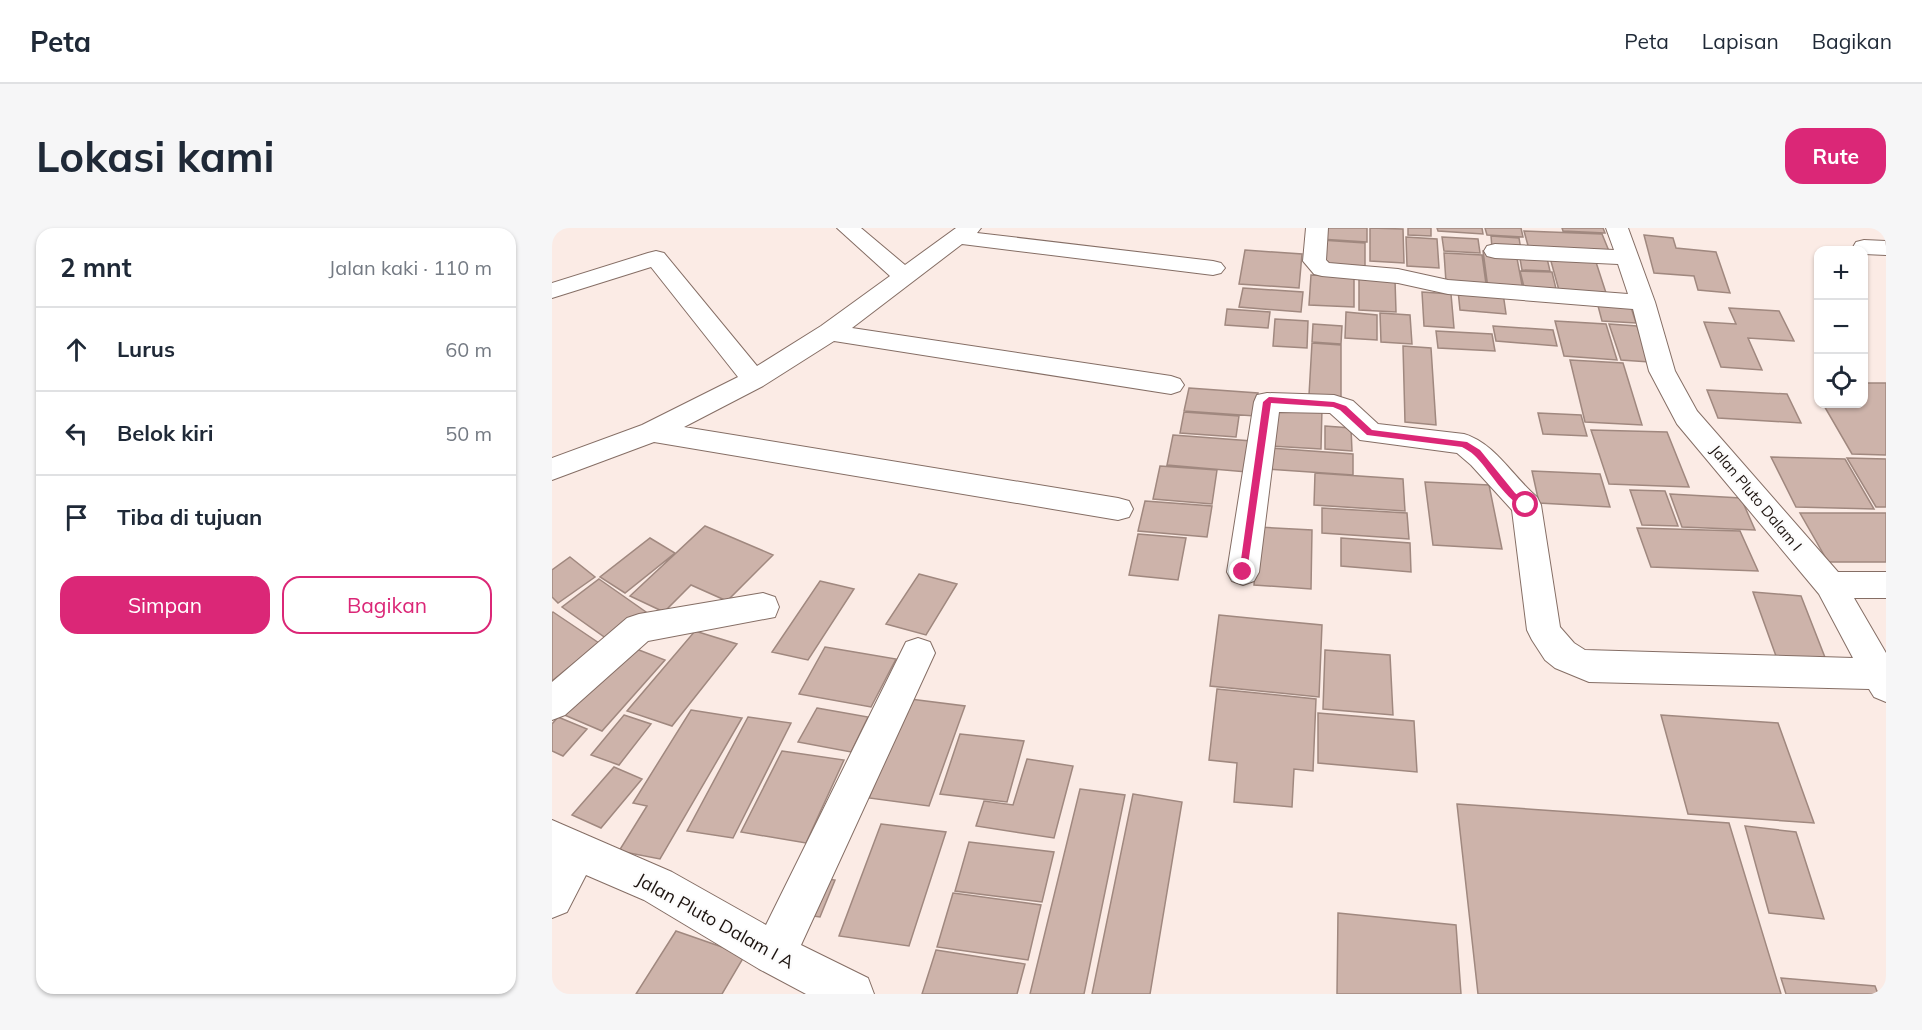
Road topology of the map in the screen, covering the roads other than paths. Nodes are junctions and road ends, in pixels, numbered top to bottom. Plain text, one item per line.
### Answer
1 (848, 228) edge
2 (1317, 228) edge
3 (1617, 228) edge
4 (964, 232) edge
5 (1495, 251) dead end
6 (1627, 258) junction
7 (1213, 268) dead end
8 (904, 277) junction
9 (552, 291) edge
10 (1642, 302) junction
11 (830, 332) junction
12 (754, 380) junction
13 (1170, 385) dead end
14 (652, 432) junction
15 (552, 469) edge
16 (1118, 509) dead end
17 (1243, 572) dead end
18 (1830, 585) junction
19 (1886, 585) edge
20 (763, 608) dead end
21 (918, 653) dead end
22 (1883, 680) edge
23 (552, 704) edge
24 (564, 845) edge
25 (552, 897) edge
26 (774, 954) junction
27 (852, 994) edge

1 - 8 street
2 - 10 street
3 - 6 street, Jalan Pluto Dalam I
4 - 7 street
4 - 8 street
5 - 6 street
6 - 10 street, Jalan Pluto Dalam I
8 - 11 street
9 - 12 street
10 - 18 street, Jalan Pluto Dalam I
11 - 12 street
11 - 13 street
12 - 14 street
14 - 15 street
14 - 16 street
17 - 22 street
18 - 19 street
18 - 22 street, Jalan Pluto Dalam I
20 - 23 street
21 - 26 street
24 - 25 street
24 - 26 street, Jalan Pluto Dalam I A
26 - 27 street, Jalan Pluto Dalam I A

